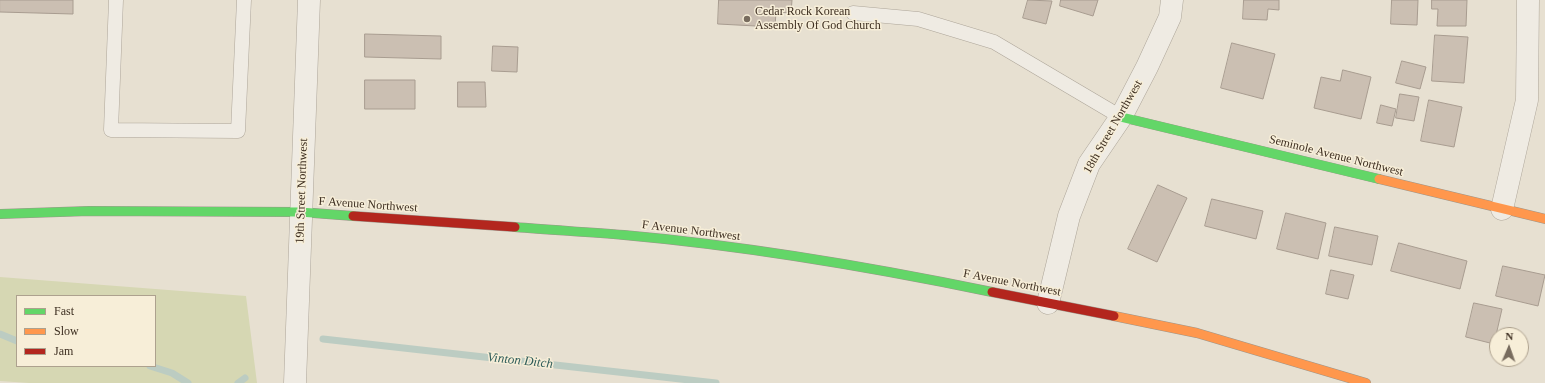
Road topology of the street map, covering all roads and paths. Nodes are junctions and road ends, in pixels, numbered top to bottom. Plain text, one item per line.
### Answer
1 (116, 0) edge
2 (244, 0) edge
3 (309, 0) edge
4 (1172, 0) edge
5 (1528, 0) edge
6 (853, 13) dead end
7 (1121, 117) junction
8 (1502, 209) junction
9 (300, 212) junction
10 (0, 214) edge
11 (1545, 219) edge
12 (1048, 303) junction
13 (295, 383) edge
14 (1366, 383) edge

1 - 2 lane
3 - 9 street, 19th Street Northwest
4 - 7 street, 18th Street Northwest
5 - 8 street
6 - 7 lane
7 - 8 main road, Seminole Avenue Northwest
7 - 12 street, 18th Street Northwest
8 - 11 main road, Seminole Avenue Northwest
9 - 10 main road, F Avenue Northwest
9 - 12 main road, F Avenue Northwest
9 - 13 street, 19th Street Northwest
12 - 14 main road, F Avenue Northwest

